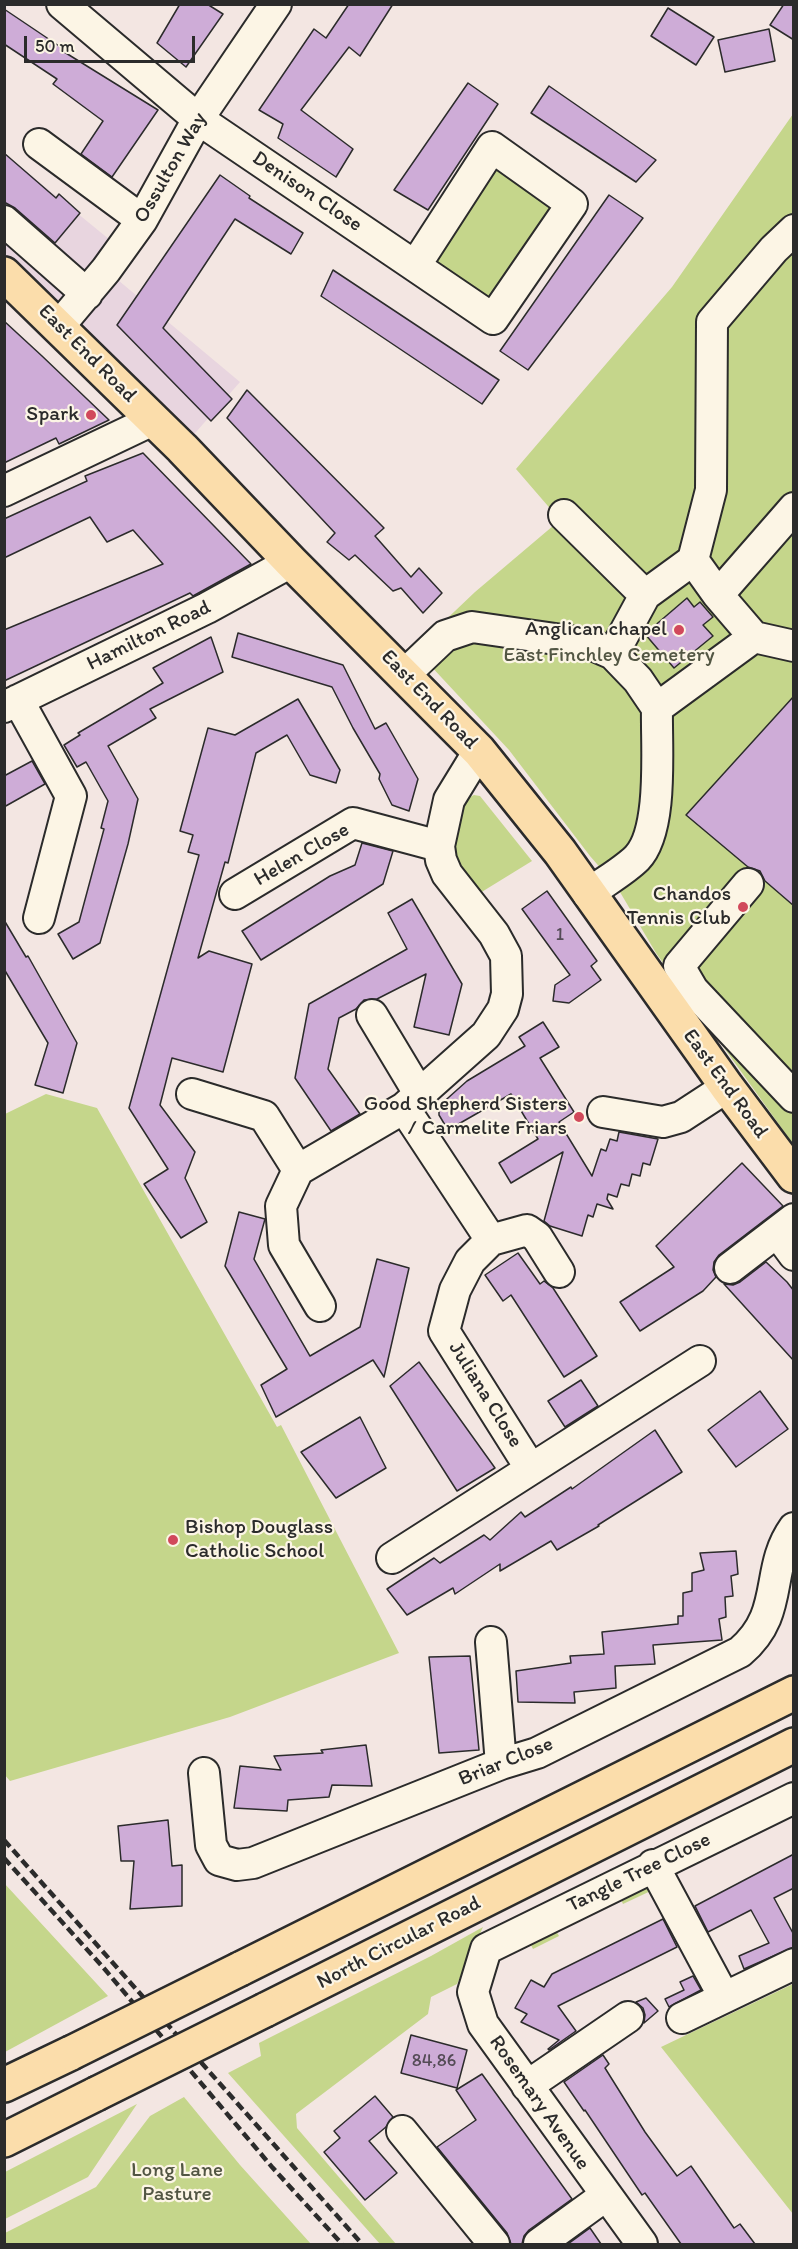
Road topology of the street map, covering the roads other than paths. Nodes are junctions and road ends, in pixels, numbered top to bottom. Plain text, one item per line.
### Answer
1 (62, 4) edge
2 (276, 4) edge
3 (198, 119) junction
4 (39, 144) dead end
5 (142, 220) junction
6 (4, 221) edge
7 (794, 230) edge
8 (415, 266) junction
9 (4, 274) edge
10 (87, 294) junction
11 (59, 326) junction
12 (153, 420) junction
13 (4, 491) edge
14 (794, 508) edge
15 (564, 514) dead end
16 (693, 560) junction
17 (291, 562) junction
18 (645, 595) junction
19 (718, 595) junction
20 (754, 637) junction
21 (794, 646) edge
22 (613, 654) junction
23 (405, 674) junction
24 (11, 703) edge
25 (657, 708) junction
26 (479, 751) junction
27 (439, 846) junction
28 (748, 884) dead end
29 (235, 894) dead end
30 (588, 894) junction
31 (39, 918) dead end
32 (372, 1015) dead end
33 (727, 1087) junction
34 (192, 1094) dead end
35 (794, 1097) edge
36 (412, 1101) junction
37 (603, 1112) dead end
38 (298, 1170) junction
39 (794, 1176) edge
40 (788, 1235) edge
41 (491, 1240) junction
42 (730, 1268) dead end
43 (559, 1272) dead end
44 (320, 1306) dead end
45 (700, 1361) dead end
46 (531, 1469) junction
47 (794, 1528) edge
48 (392, 1558) dead end
49 (491, 1642) dead end
50 (794, 1693) edge
51 (794, 1745) edge
52 (501, 1764) junction
53 (204, 1773) dead end
54 (794, 1798) edge
55 (653, 1865) junction
56 (486, 1949) joint
57 (794, 1964) edge
58 (724, 1998) junction
59 (628, 2017) dead end
60 (682, 2018) dead end
61 (4, 2085) edge
62 (527, 2086) junction
63 (402, 2131) dead end
64 (4, 2140) edge
65 (605, 2196) junction
66 (494, 2244) edge
67 (540, 2244) edge
68 (642, 2244) edge

1 - 3 street, Denison Close
2 - 3 street, Ossulton Way
3 - 5 street, Ossulton Way
3 - 8 street, Denison Close
4 - 5 street
5 - 10 street, Ossulton Way
6 - 10 street
7 - 16 street
8 - 8 street, Denison Close
9 - 11 main road, East End Road
10 - 11 street, Ossulton Way
11 - 12 main road, East End Road
12 - 13 street
12 - 17 main road, East End Road
14 - 19 street
15 - 18 street
16 - 18 street
16 - 19 street
17 - 23 main road, East End Road
17 - 24 street, Hamilton Road
18 - 22 street
19 - 20 street
20 - 21 street
20 - 25 street
22 - 23 street
22 - 25 street
23 - 26 main road, East End Road
24 - 31 street
25 - 30 street
26 - 27 street
26 - 30 main road, East End Road
27 - 29 street, Helen Close
27 - 36 street
28 - 35 street
30 - 33 main road, East End Road
32 - 36 street
33 - 37 street
33 - 39 main road, East End Road
34 - 38 street
36 - 38 street
36 - 41 street
38 - 44 street
40 - 42 street
41 - 43 street
41 - 46 street, Juliana Close
45 - 46 street, Juliana Close
46 - 48 street, Juliana Close
47 - 52 street, Briar Close
49 - 52 street
50 - 61 main road, bridge
51 - 64 main road, North Circular Road, bridge
52 - 53 street, Briar Close
54 - 55 street, Tangle Tree Close
55 - 56 street, Tangle Tree Close
55 - 58 street
56 - 62 street, Rosemary Avenue
57 - 58 street
58 - 60 street
59 - 62 street
62 - 65 street, Rosemary Avenue
63 - 66 street
65 - 67 street
65 - 68 street, Rosemary Avenue

